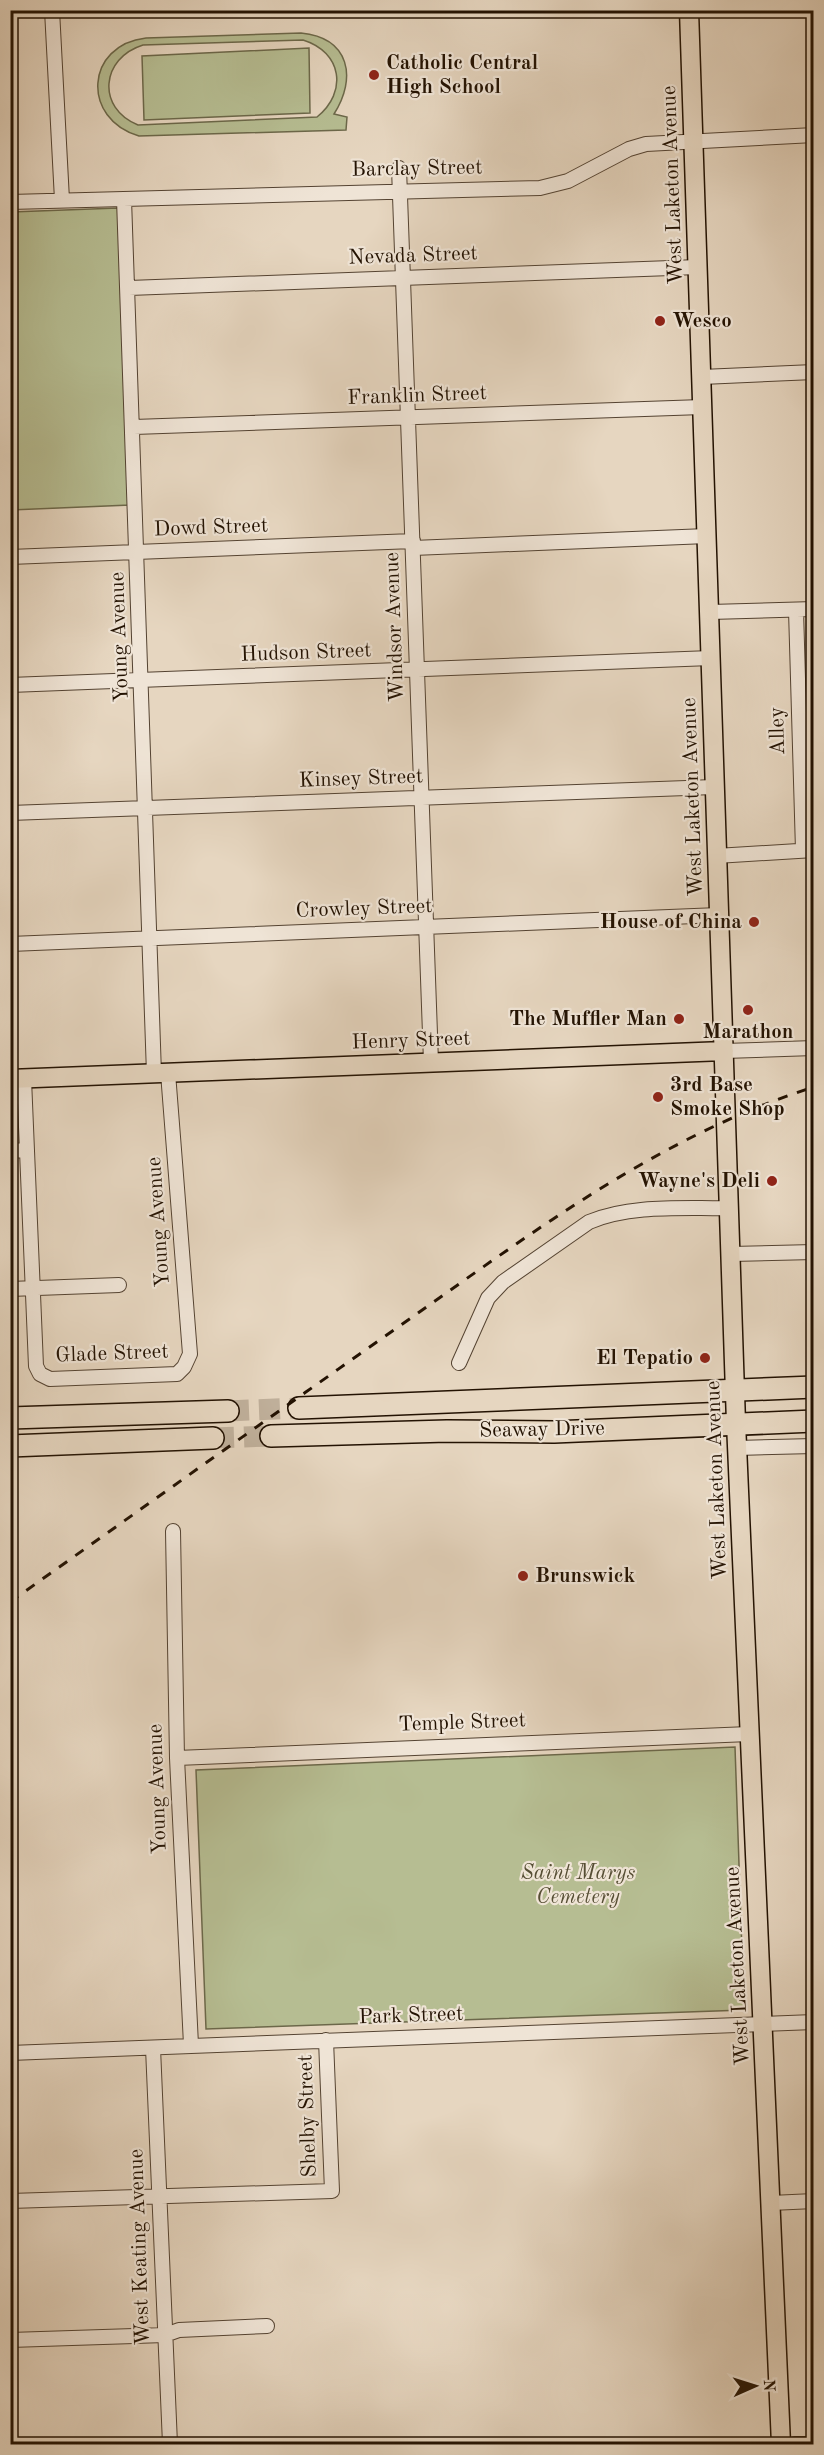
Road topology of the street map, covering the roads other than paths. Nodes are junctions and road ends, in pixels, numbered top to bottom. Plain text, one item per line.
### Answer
1 (52, 10) edge
2 (689, 10) edge
3 (813, 135) edge
4 (693, 140) junction
5 (399, 168) dead end
6 (400, 190) junction
7 (124, 199) junction
8 (62, 200) junction
9 (10, 202) edge
10 (698, 267) junction
11 (402, 277) junction
12 (129, 288) junction
13 (813, 372) edge
14 (702, 377) junction
15 (702, 407) junction
16 (407, 418) junction
17 (134, 427) junction
18 (707, 536) junction
19 (413, 545) junction
20 (138, 552) junction
21 (10, 557) edge
22 (813, 609) edge
23 (796, 610) junction
24 (710, 612) junction
25 (711, 658) junction
26 (418, 669) junction
27 (142, 681) junction
28 (10, 685) edge
29 (714, 788) junction
30 (422, 798) junction
31 (146, 809) junction
32 (10, 813) edge
33 (808, 850) edge
34 (716, 856) junction
35 (719, 915) junction
36 (427, 928) junction
37 (150, 939) junction
38 (10, 944) edge
39 (813, 1048) edge
40 (723, 1052) junction
41 (431, 1062) junction
42 (161, 1074) junction
43 (17, 1079) edge
44 (27, 1150) junction
45 (10, 1151) edge
46 (730, 1208) junction
47 (813, 1252) edge
48 (731, 1254) junction
49 (119, 1285) dead end
50 (33, 1288) junction
51 (10, 1289) edge
52 (459, 1363) dead end
53 (184, 1367) joint
54 (813, 1387) edge
55 (736, 1390) junction
56 (713, 1391) junction
57 (299, 1408) tunnel mouth
58 (228, 1411) tunnel mouth
59 (813, 1413) edge
60 (10, 1418) edge
61 (813, 1421) edge
62 (736, 1423) junction
63 (760, 1423) junction
64 (554, 1431) junction
65 (271, 1436) tunnel mouth
66 (213, 1438) tunnel mouth
67 (10, 1446) edge
68 (813, 1446) edge
69 (737, 1448) junction
70 (173, 1531) dead end
71 (749, 1734) junction
72 (177, 1758) junction
73 (813, 2022) edge
74 (764, 2024) junction
75 (326, 2040) junction
76 (191, 2045) junction
77 (153, 2048) junction
78 (10, 2053) edge
79 (159, 2197) junction
80 (813, 2201) edge
81 (10, 2202) edge
82 (771, 2203) junction
83 (267, 2326) dead end
84 (165, 2335) junction
85 (10, 2340) edge
86 (813, 2444) edge
87 (170, 2445) edge
88 (781, 2445) edge
89 (795, 2445) edge

1 - 8 street
2 - 4 main road, West Laketon Avenue
3 - 4 street, Barclay Street
4 - 6 street, Barclay Street
4 - 10 main road, West Laketon Avenue
5 - 6 street, Windsor Avenue
6 - 7 street, Barclay Street
6 - 11 street, Windsor Avenue
7 - 8 street, Barclay Street
7 - 12 street, Young Avenue
8 - 9 street, Barclay Street
10 - 11 street, Nevada Street
10 - 14 main road, West Laketon Avenue
11 - 12 street, Nevada Street
11 - 16 street, Windsor Avenue
12 - 17 street, Young Avenue
13 - 14 street
14 - 15 main road, West Laketon Avenue
15 - 16 street, Franklin Street
15 - 18 main road, West Laketon Avenue
16 - 17 street, Franklin Street
16 - 19 street, Windsor Avenue
17 - 20 street, Young Avenue
18 - 19 street, Dowd Street
18 - 24 main road, West Laketon Avenue
19 - 20 street, Dowd Street
19 - 26 street, Windsor Avenue
20 - 21 street, Dowd Street
20 - 27 street, Young Avenue
22 - 23 street
23 - 24 street
23 - 33 street, Alley
24 - 25 main road, West Laketon Avenue
25 - 26 street, Hudson Street
25 - 29 main road, West Laketon Avenue
26 - 27 street, Hudson Street
26 - 30 street, Windsor Avenue
27 - 28 street, Hudson Street
27 - 31 street, Young Avenue
29 - 30 street, Kinsey Street
29 - 34 main road, West Laketon Avenue
30 - 31 street, Kinsey Street
30 - 36 street, Windsor Avenue
31 - 32 street, Kinsey Street
31 - 37 street, Young Avenue
33 - 34 street
34 - 35 main road, West Laketon Avenue
35 - 36 street, Crowley Street
35 - 40 main road, West Laketon Avenue
36 - 37 street, Crowley Street
36 - 41 street, Windsor Avenue
37 - 38 street, Crowley Street
37 - 42 street, Young Avenue
39 - 40 street, Henry Street
40 - 41 main road, Henry Street
40 - 46 main road, West Laketon Avenue
41 - 42 main road, Henry Street
42 - 43 main road, Henry Street
42 - 53 street, Young Avenue
43 - 44 street
44 - 45 street
44 - 50 street
46 - 48 main road, West Laketon Avenue
46 - 52 street
47 - 48 street
48 - 55 main road, West Laketon Avenue
49 - 50 street
50 - 51 street
50 - 53 street, Glade Street
54 - 55 highway, Seaway Drive
55 - 56 highway, Seaway Drive
55 - 62 main road, West Laketon Avenue
56 - 57 highway, Seaway Drive
56 - 64 highway
58 - 60 highway
59 - 63 highway
61 - 63 highway, Seaway Drive
62 - 63 highway, Seaway Drive
62 - 64 highway, Seaway Drive
62 - 69 main road, West Laketon Avenue
64 - 65 highway, Seaway Drive
66 - 67 highway
68 - 69 street
69 - 71 main road, West Laketon Avenue
70 - 72 street, Young Avenue
71 - 72 street, Temple Street
71 - 74 main road, West Laketon Avenue
72 - 76 street, Young Avenue
73 - 74 street, Park Street
74 - 75 street, Park Street
74 - 82 main road, West Laketon Avenue
75 - 76 street, Park Street
75 - 79 street, Shelby Street
76 - 77 street, Park Street
77 - 78 street, Park Street
77 - 79 street, West Keating Avenue
79 - 81 street
79 - 84 street, West Keating Avenue
80 - 82 street
82 - 88 main road, West Laketon Avenue
83 - 84 street
84 - 85 street
84 - 87 street, West Keating Avenue
86 - 89 street

